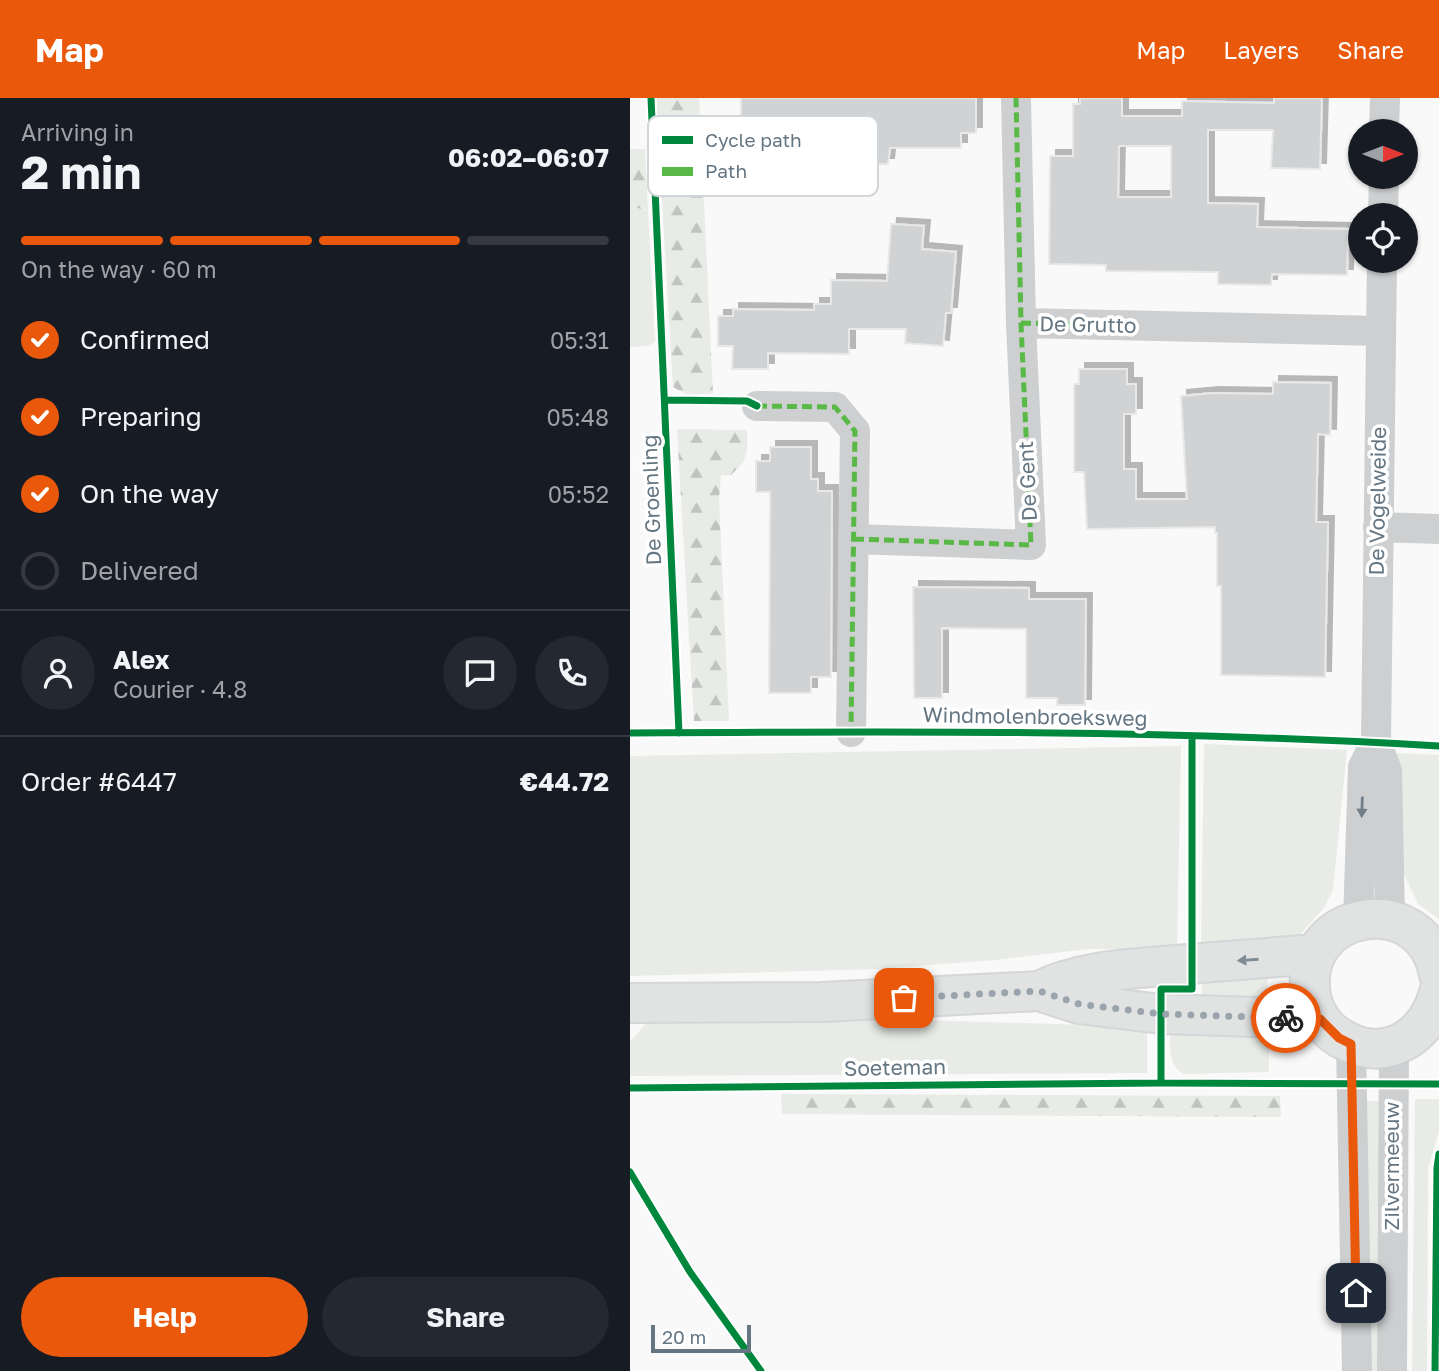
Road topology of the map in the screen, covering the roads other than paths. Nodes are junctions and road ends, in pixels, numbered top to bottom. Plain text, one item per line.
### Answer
1 (1016, 98) edge
2 (1385, 98) edge
3 (1384, 119) edge
4 (1382, 273) edge
5 (1021, 323) junction
6 (1380, 331) junction
7 (757, 406) dead end
8 (1378, 527) junction
9 (1439, 528) edge
10 (853, 539) junction
11 (851, 732) dead end
12 (1374, 920) junction
13 (1316, 954) junction
14 (1437, 986) edge
15 (1039, 991) junction
16 (630, 1003) edge
17 (1320, 1019) junction
18 (1351, 1044) junction
19 (1394, 1046) junction
20 (1357, 1371) edge
21 (1392, 1371) edge

1 - 5 street, De Grutto
2 - 3 street
4 - 6 street, De Vogelweide
5 - 6 street, De Grutto
5 - 10 street, De Gent
6 - 8 street, De Vogelweide
7 - 10 street
8 - 9 street
8 - 12 street, De Vogelweide
10 - 11 street
12 - 13 street
12 - 14 street
13 -> 15 street
13 - 17 street
14 - 19 street
15 - 16 street
15 - 17 street
17 - 18 street
18 - 19 street
18 - 20 street, Zilvermeeuw
19 - 21 street, Zilvermeeuw

